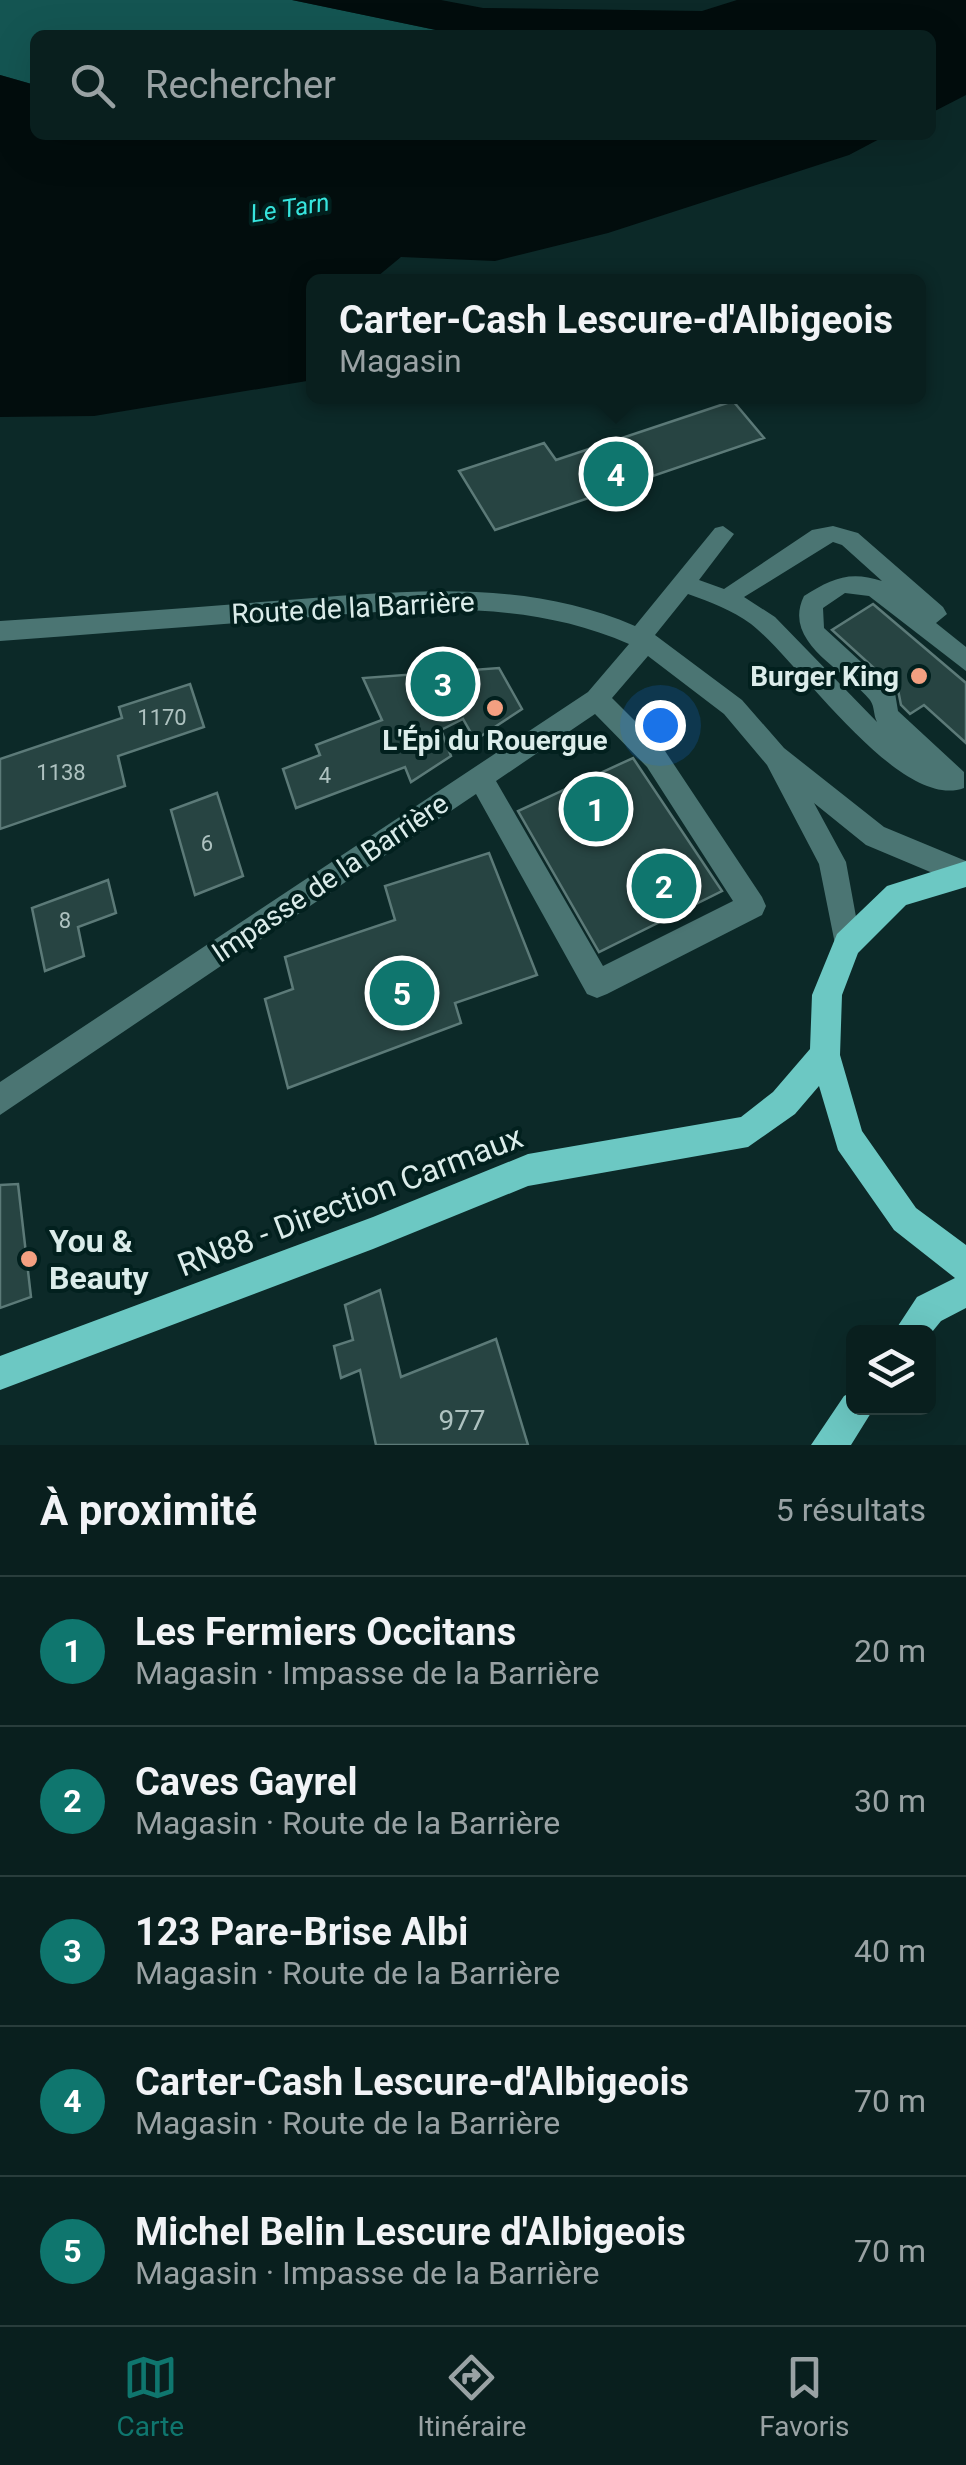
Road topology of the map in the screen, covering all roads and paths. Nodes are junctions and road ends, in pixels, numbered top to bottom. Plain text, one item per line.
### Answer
1 (723, 534) dead end
2 (684, 584) junction
3 (730, 599) junction
4 (0, 631) edge
5 (642, 640) junction
6 (966, 640) edge
7 (966, 661) edge
8 (597, 699) junction
9 (775, 756) junction
10 (480, 778) junction
11 (961, 780) edge
12 (966, 874) edge
13 (848, 944) junction
14 (825, 1055) junction
15 (0, 1100) edge
16 (966, 1266) edge
17 (966, 1290) edge
18 (916, 1325) edge
19 (0, 1373) edge
20 (851, 1415) edge
21 (829, 1445) edge

1 - 2 street, Impasse de la Barrière
2 - 3 street
2 - 5 street, Impasse de la Barrière
3 - 6 street
3 - 11 street
4 - 5 street, Route de la Barrière
5 - 8 street, Impasse de la Barrière
5 - 9 street, Route de la Barrière
7 - 11 street
8 - 10 street, Impasse de la Barrière
8 - 10 street
9 - 12 street, Route de la Barrière
9 - 13 street, Route de la Barrière
10 - 15 street, Impasse de la Barrière
12 - 13 main road
13 - 14 main road
14 - 16 main road
14 - 19 main road, RN88 - Direction Carmaux
17 - 18 main road
20 - 21 main road

